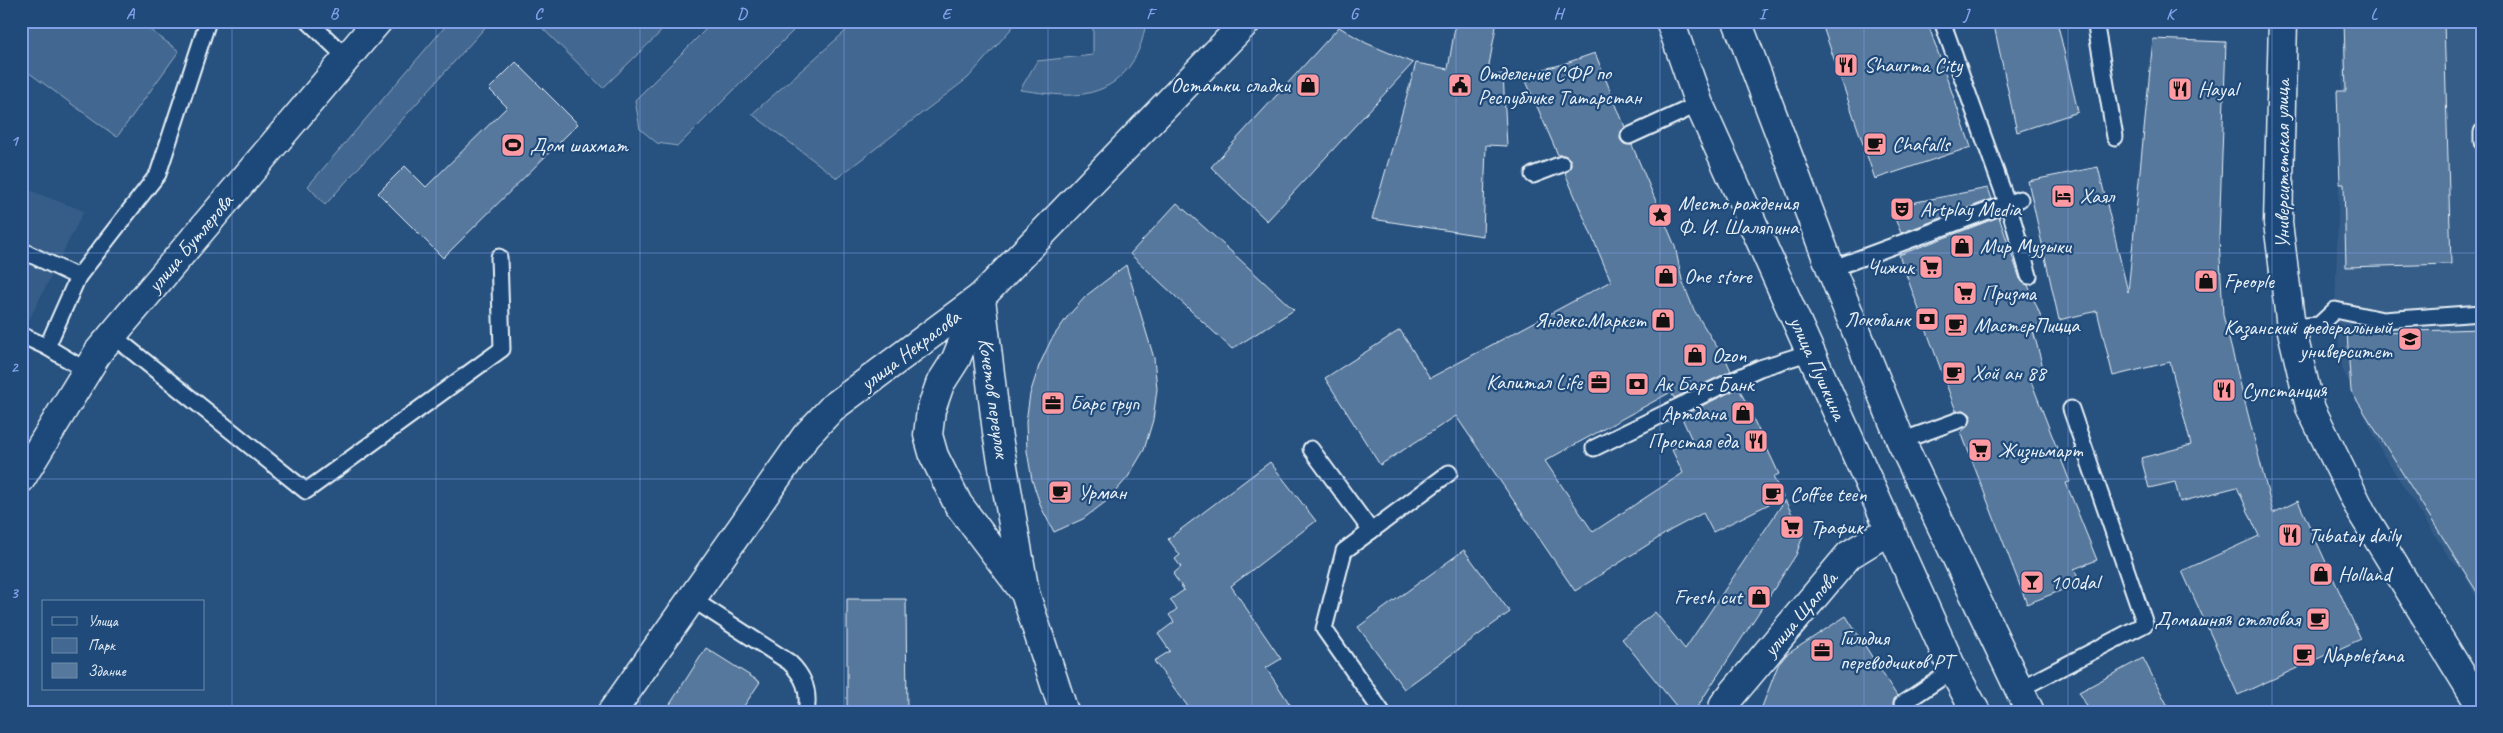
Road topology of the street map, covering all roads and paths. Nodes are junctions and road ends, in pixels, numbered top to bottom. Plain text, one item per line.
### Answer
1 (208, 21) edge
2 (308, 21) edge
3 (378, 21) edge
4 (1247, 21) edge
5 (1670, 21) edge
6 (1737, 21) edge
7 (1942, 21) edge
8 (2095, 21) edge
9 (2283, 21) edge
10 (347, 58) junction
11 (1699, 104) junction
12 (2482, 134) edge
13 (1629, 136) dead end
14 (2115, 137) dead end
15 (2482, 142) edge
16 (1562, 164) dead end
17 (1533, 175) dead end
18 (2013, 202) junction
19 (21, 250) edge
20 (499, 257) dead end
21 (1831, 268) junction
22 (2029, 276) dead end
23 (78, 278) junction
24 (980, 297) junction
25 (2482, 313) edge
26 (2291, 328) junction
27 (21, 335) edge
28 (112, 335) junction
29 (47, 347) junction
30 (1811, 352) junction
31 (87, 370) junction
32 (2071, 409) dead end
33 (1962, 419) dead end
34 (1902, 441) junction
35 (1594, 448) dead end
36 (1311, 449) dead end
37 (1449, 473) dead end
38 (21, 479) edge
39 (1891, 529) junction
40 (1370, 531) junction
41 (1025, 593) junction
42 (692, 599) junction
43 (1953, 670) junction
44 (2024, 701) edge
45 (1902, 704) dead end
46 (2482, 708) edge
47 (1379, 711) edge
48 (612, 712) edge
49 (806, 712) edge
50 (1064, 712) edge
51 (1722, 712) edge
52 (1976, 712) edge

1 - 23 lane
2 - 10 lane
3 - 10 street, улица Бутлерова
4 - 24 street, улица Некрасова
5 - 11 street, улица Пушкина
6 - 21 street
7 - 18 lane
8 - 14 lane
9 - 26 street, Университетская улица
10 - 28 street, улица Бутлерова
11 - 13 lane
11 - 30 street, улица Пушкина
12 - 15 lane
16 - 17 lane
18 - 21 lane
18 - 22 lane
19 - 23 lane
20 - 28 lane
21 - 34 street
23 - 29 lane
24 - 41 street, Кочетов переулок
24 - 41 street, Кочетов переулок
24 - 42 street, улица Некрасова
25 - 26 lane
26 - 46 street, Университетская улица
27 - 29 lane
28 - 31 street, улица Бутлерова
29 - 31 lane
30 - 35 lane
30 - 39 street, улица Пушкина
31 - 38 street, улица Бутлерова
32 - 44 lane
33 - 34 lane
34 - 44 street
36 - 40 lane
37 - 40 lane
39 - 43 street, улица Пушкина
39 - 51 street, улица Щапова
40 - 47 lane
41 - 50 street, Кочетов переулок
42 - 48 street, улица Некрасова
42 - 49 lane
43 - 45 lane
43 - 52 street, улица Пушкина

